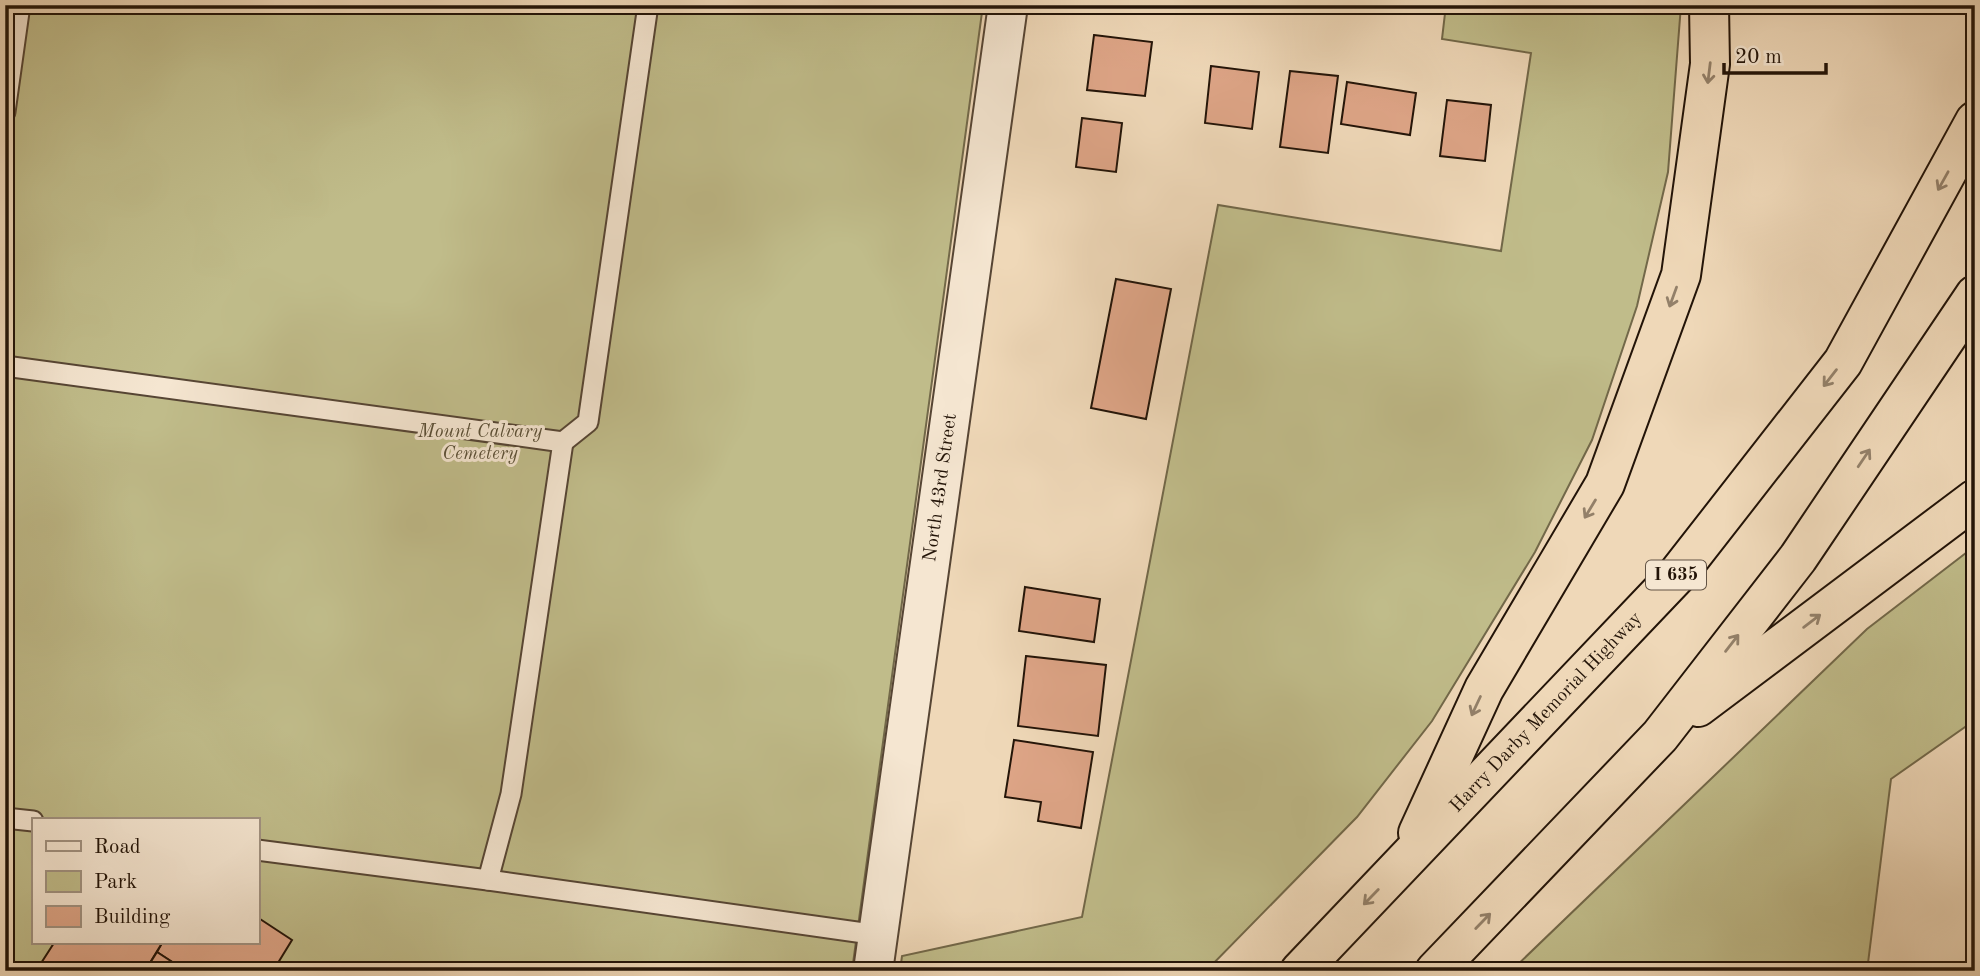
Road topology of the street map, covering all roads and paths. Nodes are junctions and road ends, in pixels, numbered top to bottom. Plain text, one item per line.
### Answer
1 (20, 5) edge
2 (648, 5) edge
3 (1008, 5) edge
4 (1709, 5) edge
5 (5, 112) edge
6 (1975, 121) edge
7 (1975, 295) edge
8 (5, 366) edge
9 (563, 442) junction
10 (1975, 499) edge
11 (1660, 736) junction
12 (5, 818) edge
13 (32, 821) edge
14 (259, 850) edge
15 (1405, 861) junction
16 (488, 880) junction
17 (876, 953) edge
18 (1300, 971) edge
19 (1435, 971) edge

1 - 5 lane
2 - 9 lane
3 - 17 street, North 43rd Street
4 -> 15 highway
6 -> 15 highway, Harry Darby Memorial Highway / I 635
11 -> 7 highway
8 - 9 lane
9 - 16 lane
11 -> 10 highway
19 -> 11 highway
12 - 13 lane
14 - 16 lane
15 -> 18 highway, Harry Darby Memorial Highway / I 635
16 - 17 lane

